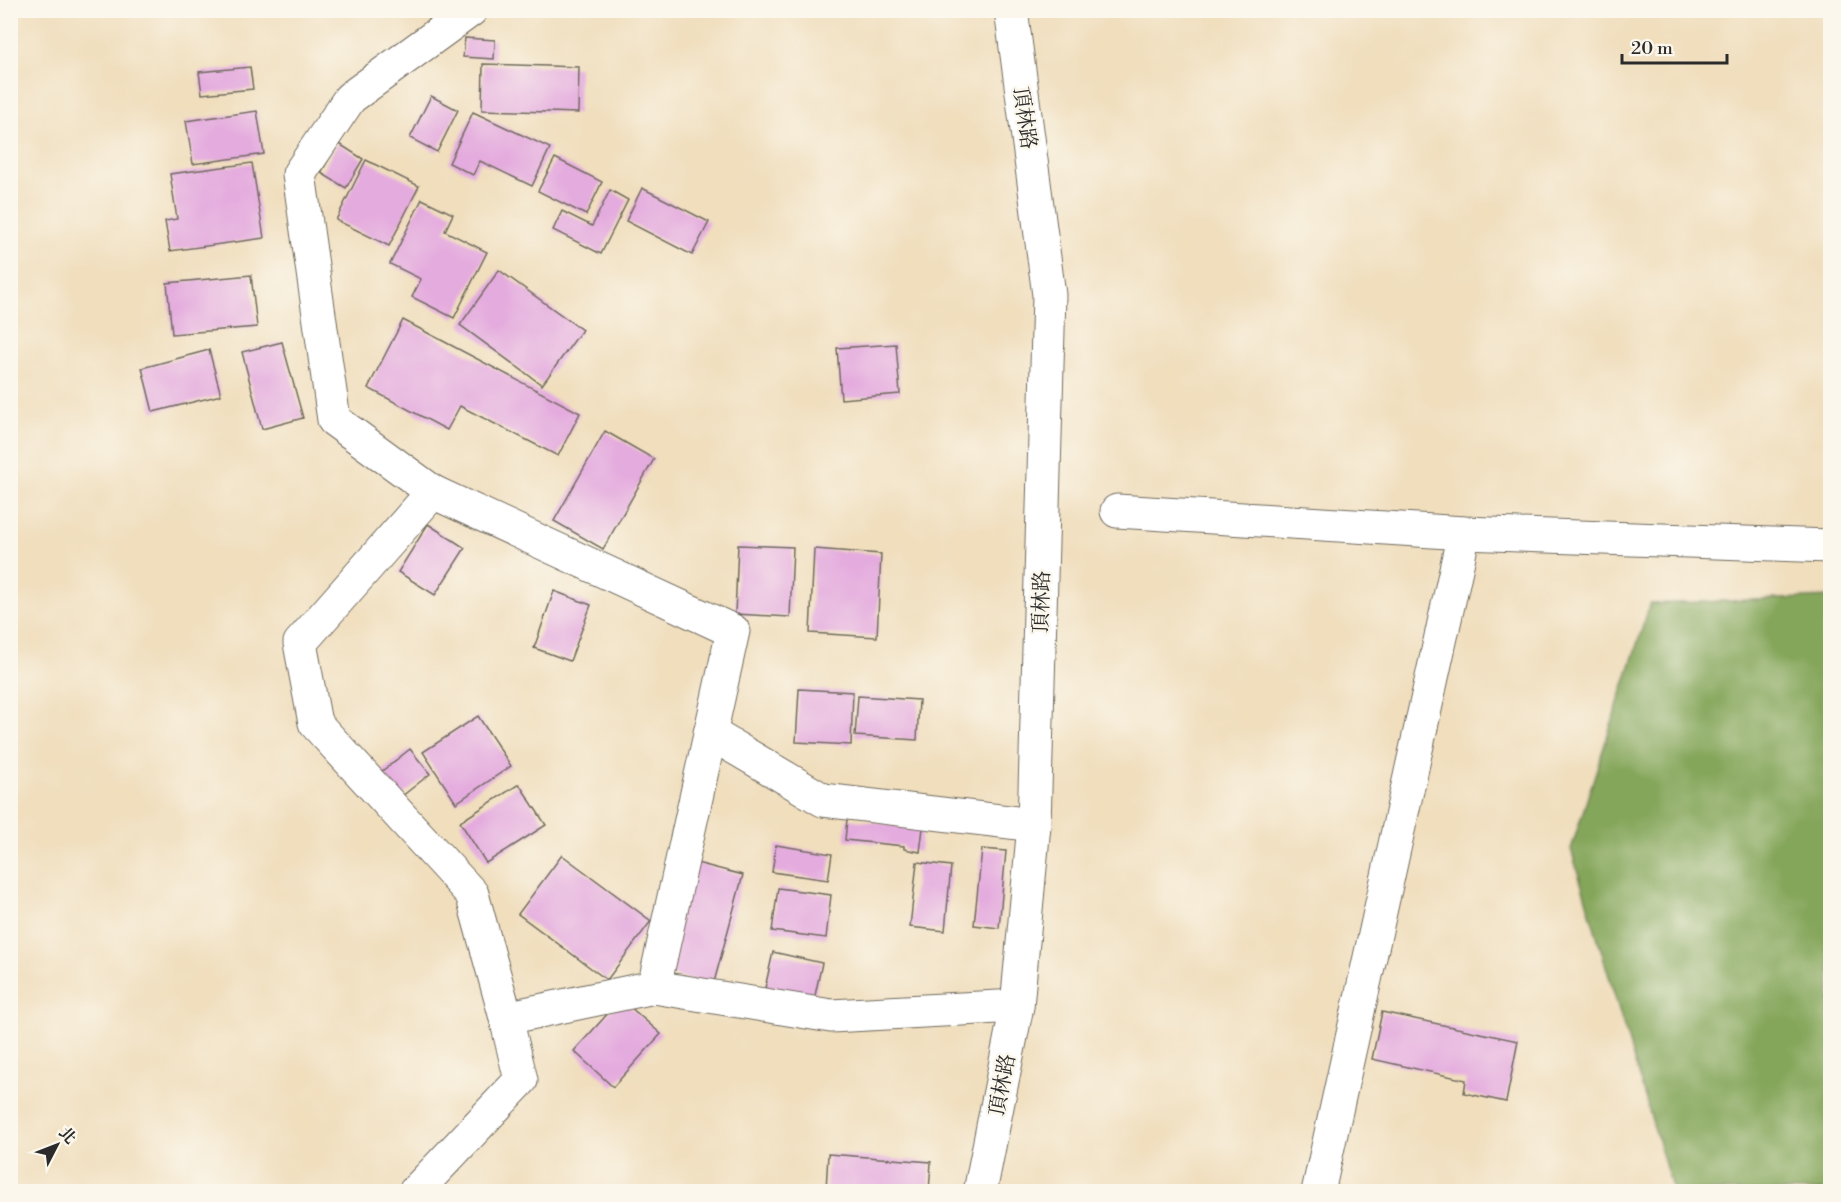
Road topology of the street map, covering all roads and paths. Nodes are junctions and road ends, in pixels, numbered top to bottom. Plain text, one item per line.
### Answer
1 (471, 10) edge
2 (1011, 10) edge
3 (433, 492) junction
4 (1117, 511) dead end
5 (1464, 533) junction
6 (1830, 546) edge
7 (710, 733) junction
8 (1034, 825) junction
9 (654, 987) junction
10 (1017, 1006) junction
11 (506, 1018) junction
12 (415, 1191) edge
13 (980, 1191) edge
14 (1318, 1191) edge

1 - 3 street
2 - 8 street, 頂林路
3 - 7 street
3 - 11 street
4 - 5 street
5 - 6 street
5 - 14 street
7 - 8 street
7 - 9 street
8 - 10 street, 頂林路
9 - 10 street
9 - 11 street
10 - 13 street, 頂林路
11 - 12 street

